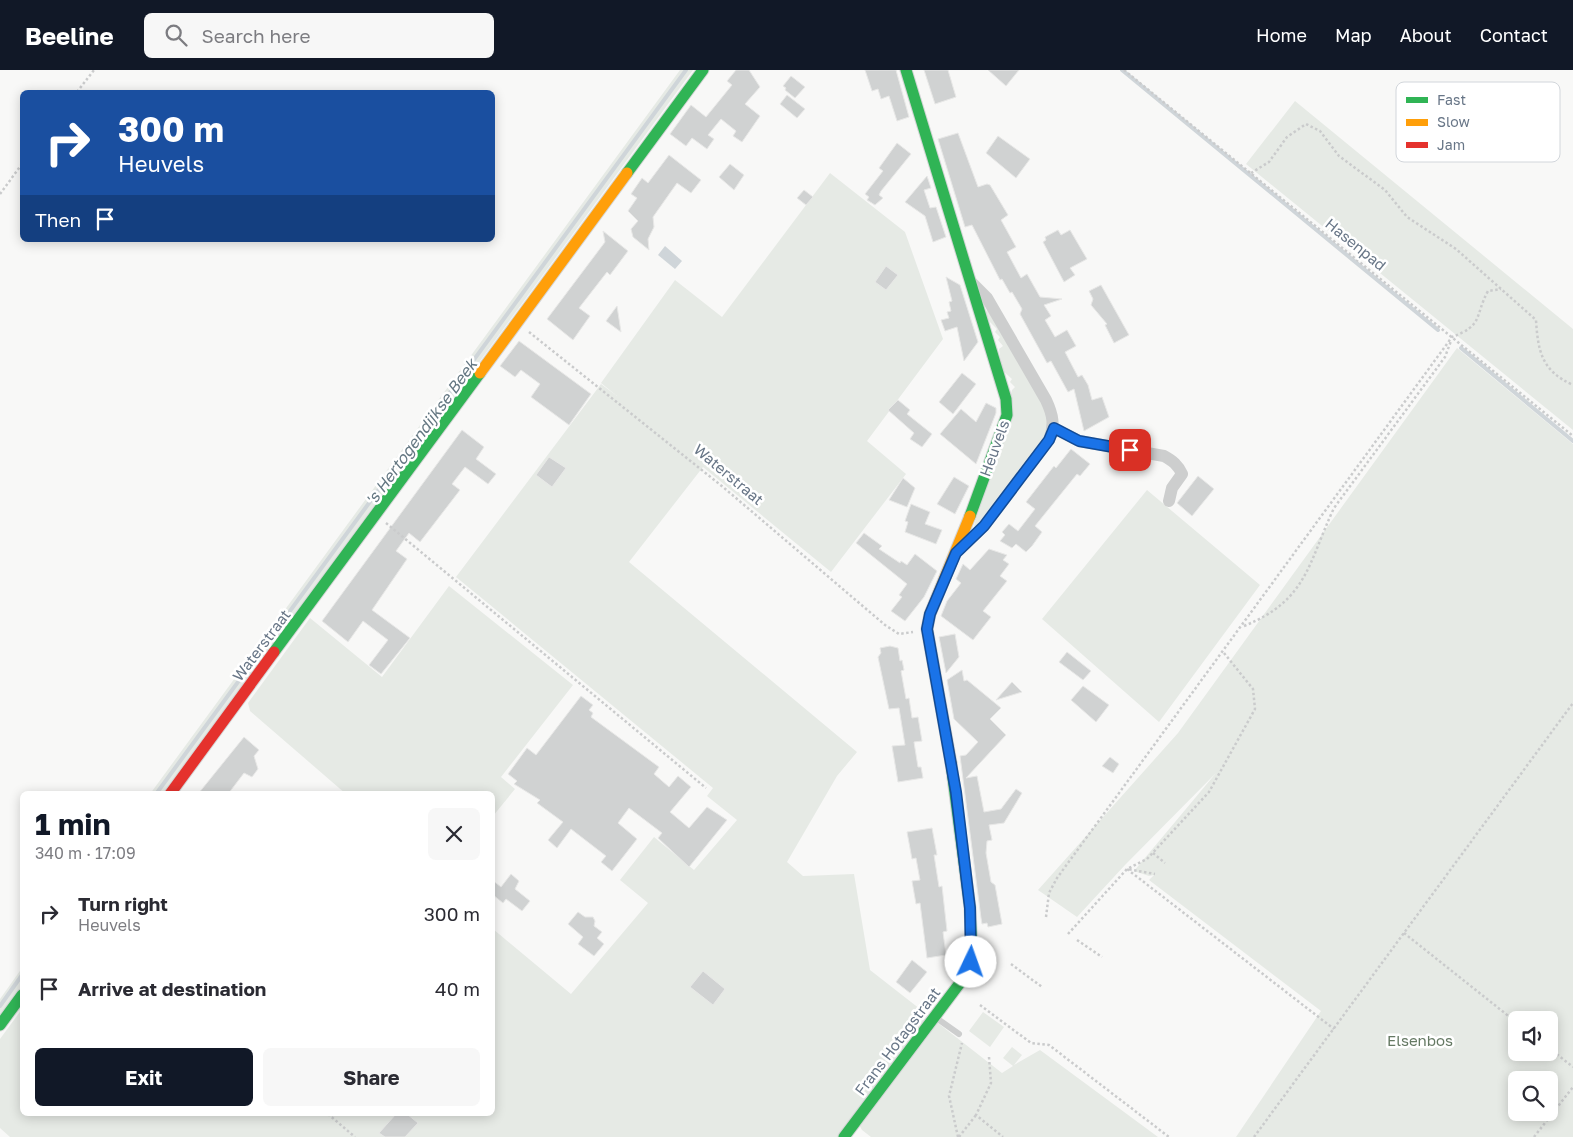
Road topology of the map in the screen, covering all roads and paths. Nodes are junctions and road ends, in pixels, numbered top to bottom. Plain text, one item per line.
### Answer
1 (94, 70) edge
2 (704, 70) edge
3 (906, 70) edge
4 (1124, 70) edge
5 (79, 90) edge
6 (20, 167) edge
7 (1251, 173) junction
8 (0, 194) edge
9 (972, 283) junction
10 (1501, 289) junction
11 (517, 322) junction
12 (1452, 338) junction
13 (1573, 385) edge
14 (1054, 428) junction
15 (1573, 436) edge
16 (1169, 501) dead end
17 (377, 516) junction
18 (956, 553) junction
19 (1244, 626) junction
20 (927, 629) junction
21 (1224, 653) junction
22 (1573, 703) edge
23 (706, 788) dead end
24 (172, 791) edge
25 (1153, 853) junction
26 (1166, 863) dead end
27 (1127, 869) junction
28 (1155, 874) dead end
29 (1046, 917) dead end
30 (1068, 934) dead end
31 (1404, 934) junction
32 (1077, 940) dead end
33 (1102, 957) dead end
34 (971, 962) joint
35 (1011, 964) dead end
36 (1042, 987) dead end
37 (20, 997) edge
38 (980, 1005) dead end
39 (935, 1016) junction
40 (1508, 1016) edge
41 (0, 1025) edge
42 (1334, 1029) junction
43 (960, 1035) joint
44 (989, 1056) dead end
45 (1558, 1056) edge
46 (1573, 1068) edge
47 (1573, 1087) edge
48 (976, 1115) junction
49 (330, 1116) edge
50 (355, 1137) edge
51 (844, 1137) edge
52 (958, 1137) edge
53 (1003, 1137) edge
54 (1169, 1137) edge
55 (1254, 1137) edge
56 (1534, 1137) edge

1 - 5 path
2 - 11 street, Waterstraat
3 - 9 street, Heuvels
4 - 7 path, Hasenpad
6 - 8 path
7 - 10 path
7 - 12 path, Hasenpad
9 - 14 street, Heuvels
9 - 18 street, Heuvels
10 - 12 path
10 - 13 path
11 - 17 street, Waterstraat
11 - 20 path, Waterstraat
12 - 15 path, Hasenpad
12 - 19 path
12 - 19 path
14 - 16 street
14 - 18 street, Heuvels
17 - 23 path
17 - 24 street, Waterstraat
18 - 20 street, Heuvels
19 - 21 path
20 - 34 street, Heuvels
21 - 25 path
21 - 29 path
22 - 31 path
25 - 26 path
25 - 27 path
27 - 28 path
27 - 30 path
27 - 42 path
31 - 40 path
31 - 42 path
32 - 33 path
34 - 39 street, Frans Hotagstraat
35 - 36 path
37 - 41 street
38 - 54 path
39 - 43 lane
39 - 51 street, Frans Hotagstraat
42 - 55 path
43 - 52 path
44 - 48 path
45 - 46 path
47 - 56 path
48 - 52 path
48 - 53 path
49 - 50 path

